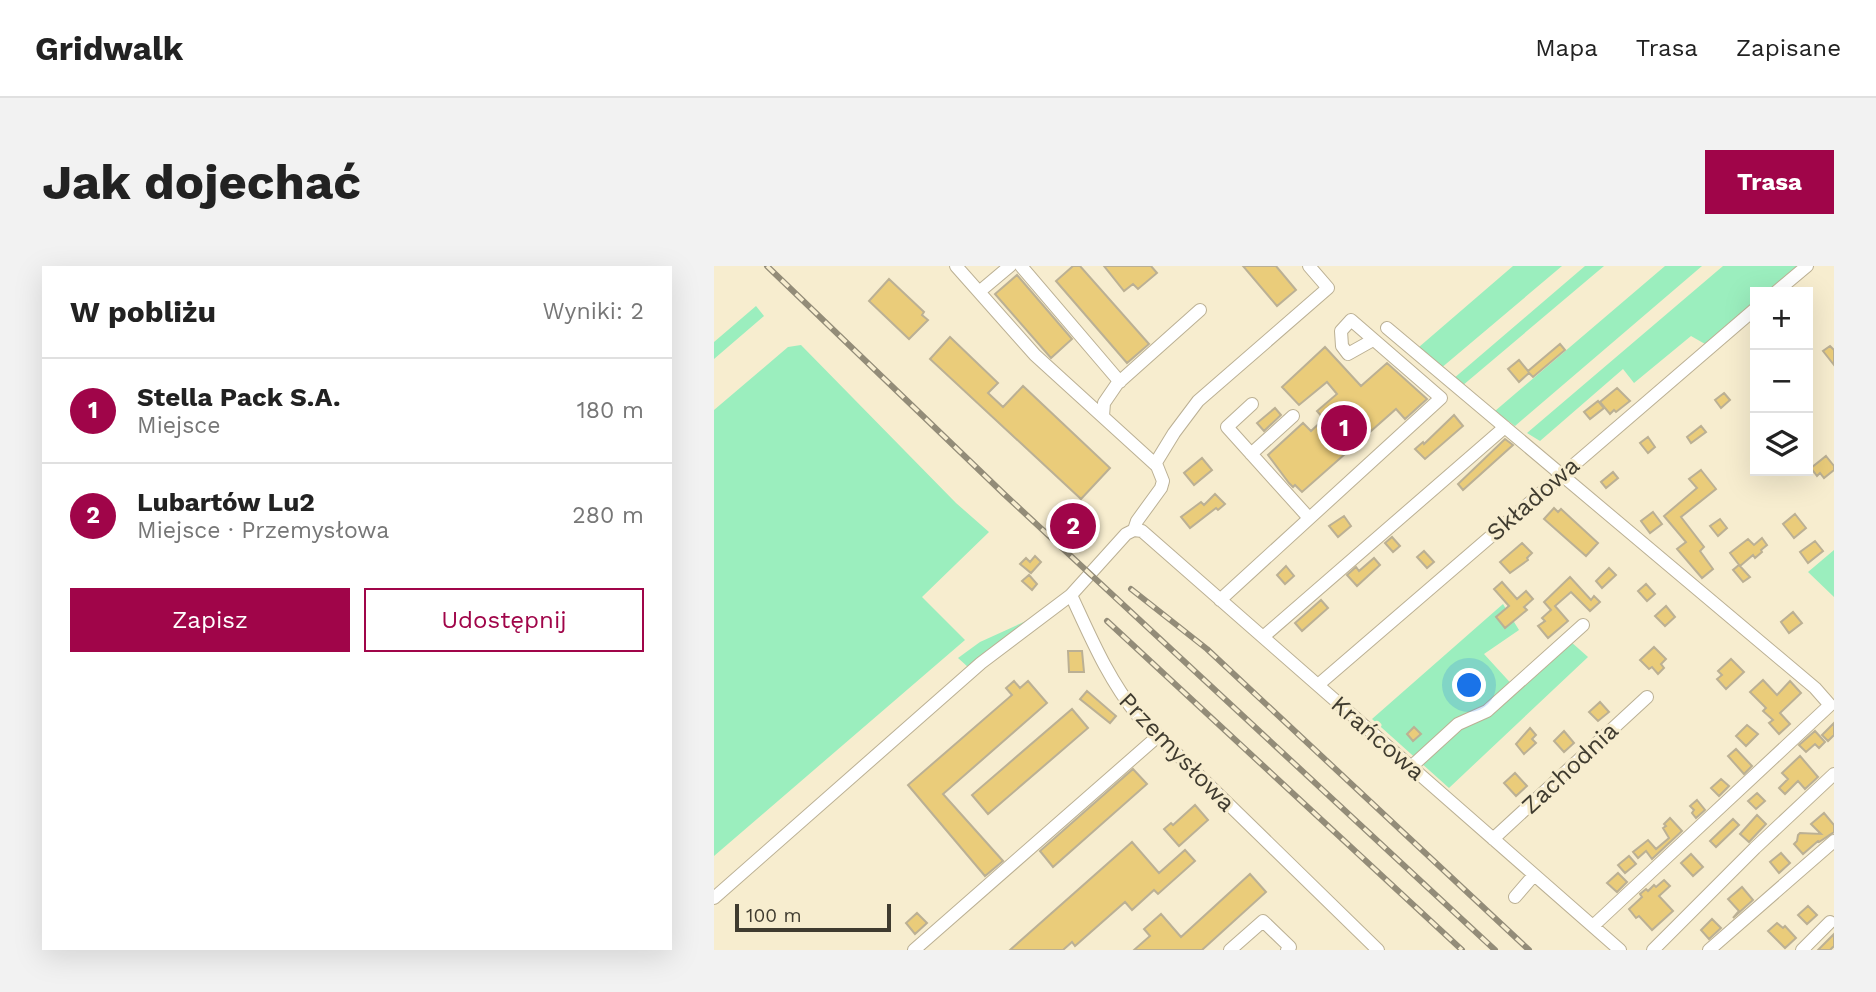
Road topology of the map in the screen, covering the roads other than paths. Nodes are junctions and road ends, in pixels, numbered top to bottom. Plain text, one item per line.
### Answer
1 (956, 266) edge
2 (1010, 266) edge
3 (1021, 266) edge
4 (1309, 266) edge
5 (1807, 266) edge
6 (1782, 287) edge
7 (979, 292) junction
8 (1200, 310) dead end
9 (1750, 315) edge
10 (1387, 328) dead end
11 (1373, 340) dead end
12 (1120, 382) junction
13 (1252, 404) dead end
14 (1103, 416) junction
15 (1293, 416) dead end
16 (1505, 427) junction
17 (1251, 454) junction
18 (1155, 464) junction
19 (1561, 475) junction
20 (1309, 518) junction
21 (1134, 530) junction
22 (1071, 595) junction
23 (1220, 600) junction
24 (1583, 625) dead end
25 (1263, 637) junction
26 (1318, 685) junction
27 (1647, 697) dead end
28 (1832, 707) edge
29 (1157, 737) junction
30 (1411, 767) junction
31 (1834, 774) edge
32 (1493, 839) junction
33 (1834, 841) edge
34 (1534, 875) junction
35 (1515, 897) dead end
36 (714, 898) edge
37 (1830, 922) dead end
38 (1593, 926) junction
39 (914, 950) edge
40 (1230, 950) edge
41 (1287, 950) edge
42 (1378, 950) edge
43 (1620, 950) edge
44 (1653, 950) edge
45 (1709, 950) edge
46 (1802, 950) edge

1 - 7 street
2 - 7 street
3 - 12 street
4 - 18 street
5 - 6 street
7 - 14 street
8 - 12 street
9 - 19 street, Składowa
10 - 16 street
11 - 20 street
12 - 14 street
13 - 17 street
14 - 18 street
15 - 17 street
16 - 19 street
16 - 25 street
17 - 20 street
18 - 21 street
19 - 26 street, Składowa
19 - 28 street
20 - 23 street
21 - 22 street
21 - 23 street, Krańcowa
22 - 29 street, Przemysłowa
22 - 36 street
23 - 25 street, Krańcowa
24 - 30 street
25 - 26 street, Krańcowa
26 - 30 street, Krańcowa
27 - 32 street, Zachodnia
28 - 38 street
29 - 39 street
29 - 42 street, Przemysłowa
30 - 32 street, Krańcowa
31 - 44 street
32 - 34 street, Krańcowa
33 - 45 street
34 - 35 street
34 - 38 street, Krańcowa
37 - 46 street
38 - 43 street, Krańcowa
40 - 41 street

